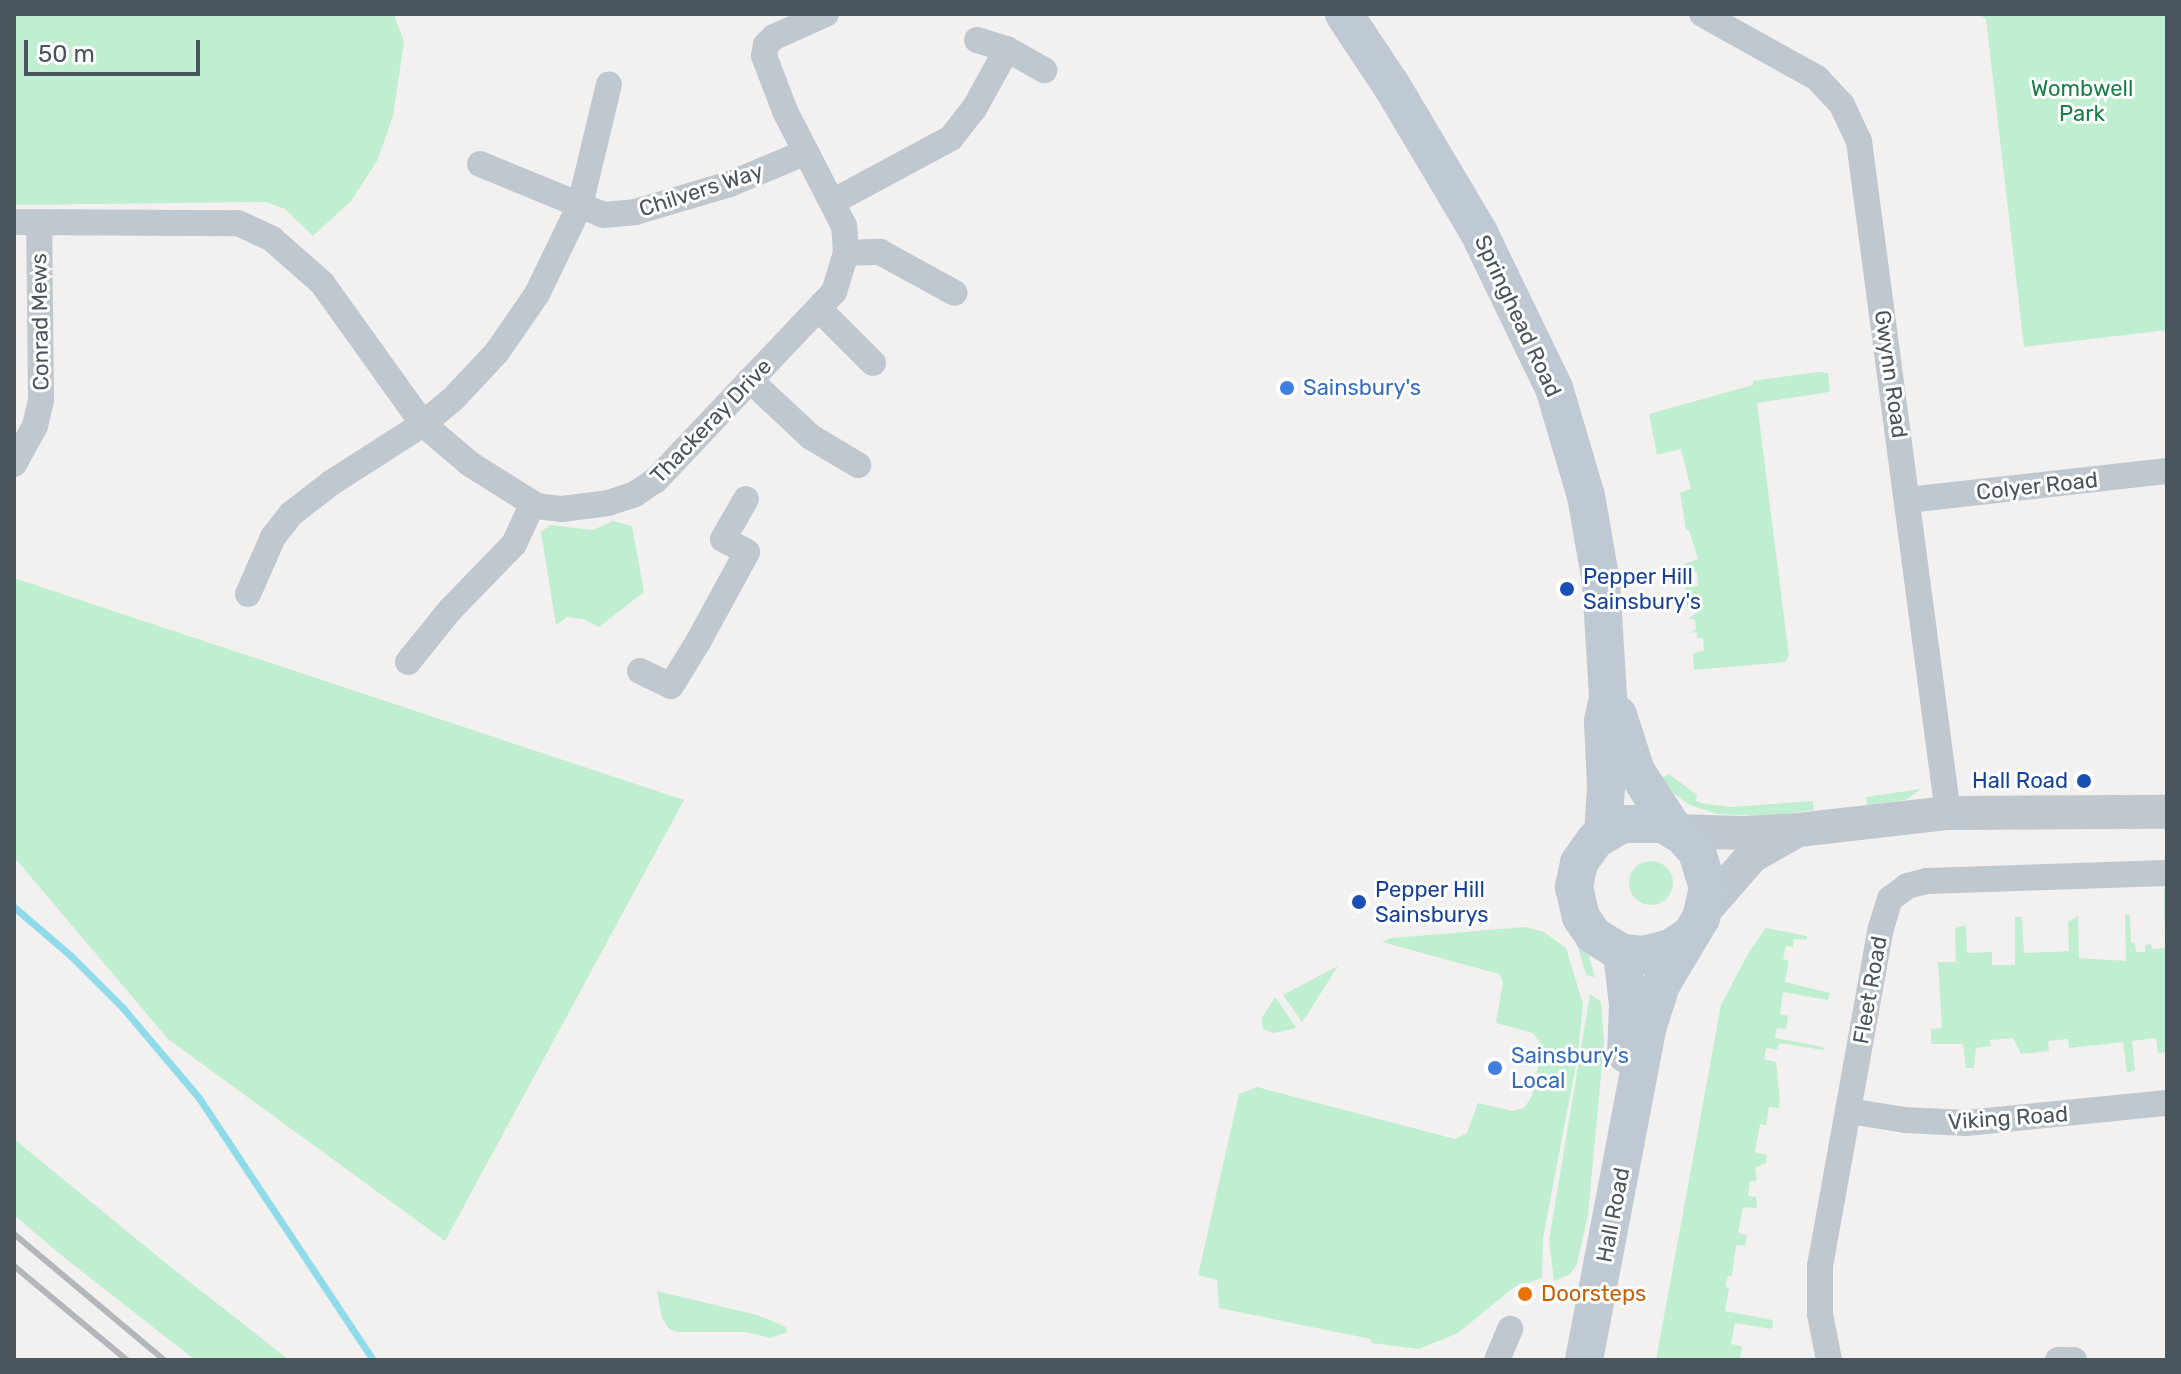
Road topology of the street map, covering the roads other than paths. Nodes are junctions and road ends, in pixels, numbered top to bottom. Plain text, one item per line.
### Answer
1 (826, 14) edge
2 (1702, 14) edge
3 (1353, 18) edge
4 (977, 40) dead end
5 (1007, 49) junction
6 (1044, 70) dead end
7 (609, 84) dead end
8 (806, 152) junction
9 (480, 164) dead end
10 (834, 201) junction
11 (580, 205) junction
12 (27, 222) edge
13 (846, 253) junction
14 (955, 293) dead end
15 (820, 310) junction
16 (873, 363) dead end
17 (750, 380) junction
18 (423, 424) junction
19 (14, 464) edge
20 (858, 465) dead end
21 (2167, 471) edge
22 (746, 499) dead end
23 (1908, 500) junction
24 (532, 505) junction
25 (248, 594) dead end
26 (408, 662) dead end
27 (640, 671) dead end
28 (1608, 698) junction
29 (2167, 812) edge
30 (1948, 813) junction
31 (1798, 830) junction
32 (1675, 831) junction
33 (1603, 833) junction
34 (2167, 873) edge
35 (1696, 923) junction
36 (1608, 944) junction
37 (2167, 1103) edge
38 (1849, 1111) junction
39 (1510, 1329) dead end
40 (1497, 1360) edge
41 (1571, 1360) edge
42 (1584, 1360) edge
43 (1829, 1360) edge
44 (2058, 1360) edge
45 (2074, 1360) edge

1 - 8 street, Thackeray Drive
2 - 23 street, Gwynn Road
3 - 28 main road, Springhead Road
4 - 5 street
5 - 6 street
5 - 10 street
7 - 11 street
8 - 10 street, Thackeray Drive
8 - 11 street, Chilvers Way
9 - 11 street, Chilvers Way
10 - 13 street, Thackeray Drive
11 - 18 street
12 - 18 street
12 - 19 street, Conrad Mews
13 - 14 street
13 - 15 street, Thackeray Drive
15 - 16 street
15 - 17 street, Thackeray Drive
17 - 20 street
17 - 24 street, Thackeray Drive
18 - 24 street
18 - 25 street
21 - 23 street, Colyer Road
22 - 27 street
23 - 30 street, Gwynn Road
24 - 26 street
28 - 32 main road, Springhead Road
28 - 33 main road, Springhead Road
29 - 30 street, Hall Road
30 - 31 street, Hall Road
31 - 32 street, Hall Road
31 - 35 street, Hall Road
32 - 33 main road, Hall Road
32 - 35 main road, Hall Road
33 - 36 main road, Hall Road
34 - 38 street, Fleet Road
35 - 36 main road, Hall Road
35 - 42 main road, Hall Road
36 - 41 main road, Hall Road
37 - 38 street, Viking Road
38 - 43 street, Fleet Road
39 - 40 street
44 - 45 street

